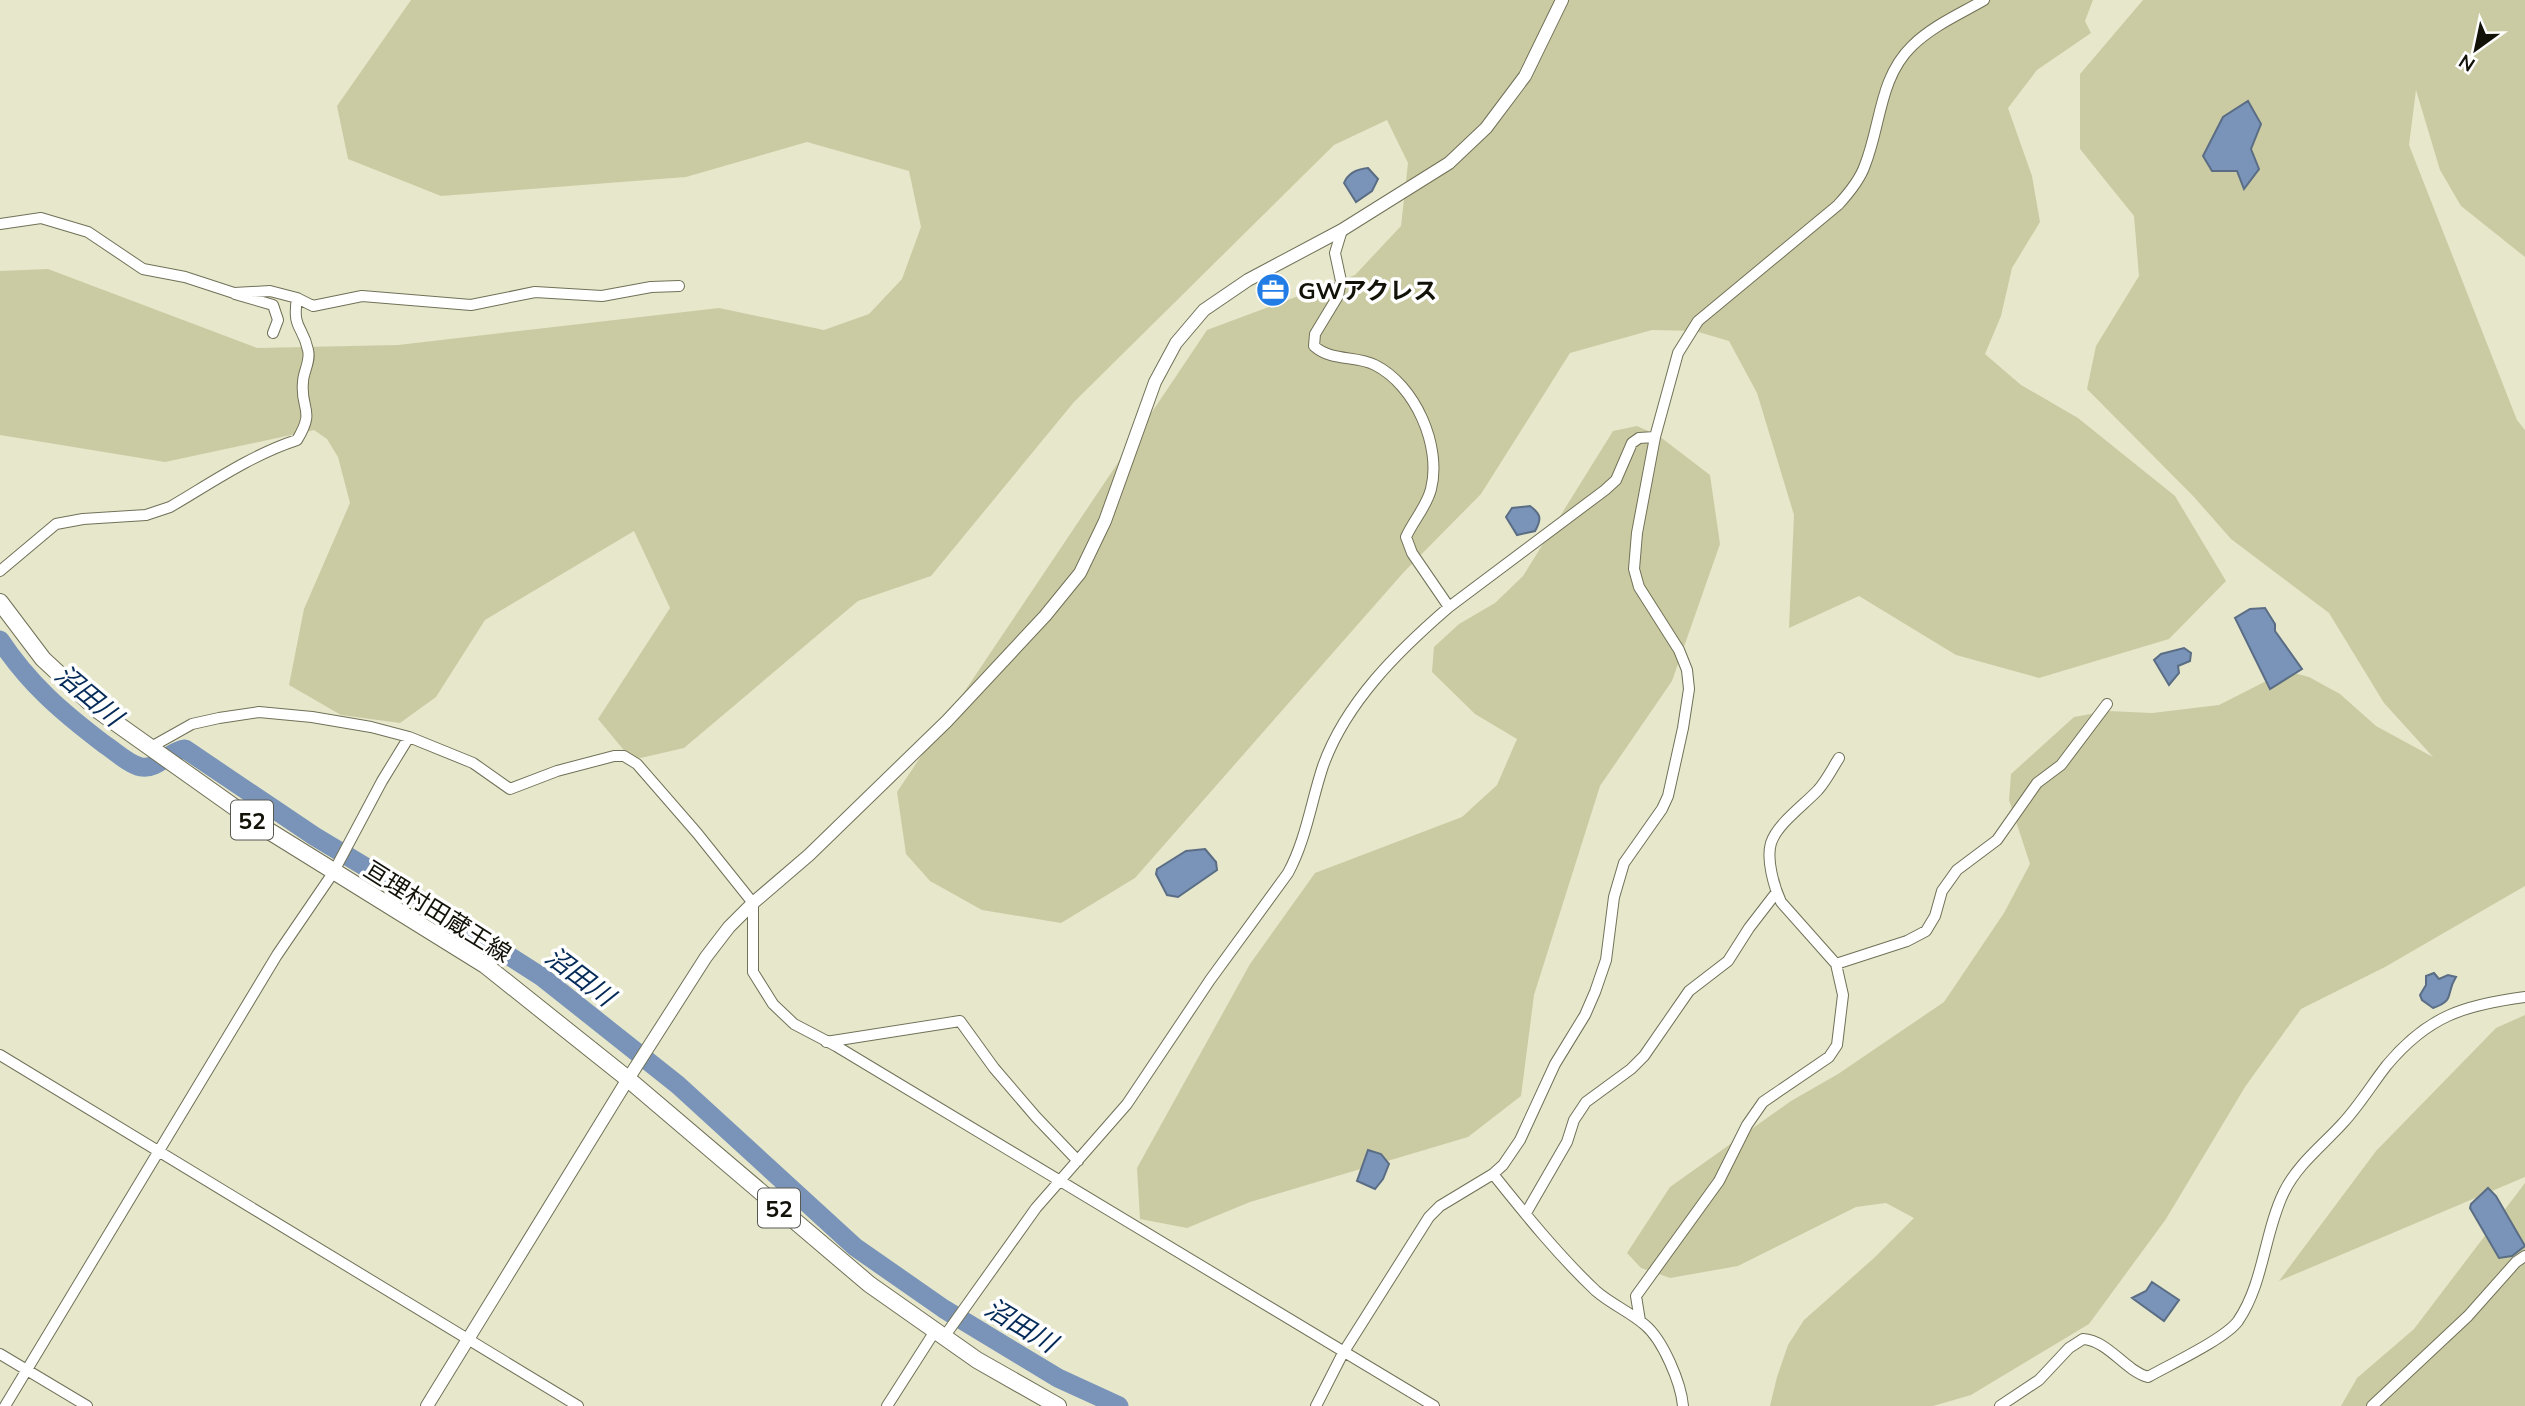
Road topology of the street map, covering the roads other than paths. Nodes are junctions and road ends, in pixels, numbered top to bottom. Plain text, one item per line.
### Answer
1 (1562, 0) edge
2 (1984, 0) edge
3 (0, 224) edge
4 (1342, 230) junction
5 (678, 286) dead end
6 (233, 293) junction
7 (297, 298) junction
8 (273, 333) dead end
9 (1655, 437) junction
10 (0, 571) edge
11 (0, 602) edge
12 (1449, 607) junction
13 (2107, 704) dead end
14 (408, 737) junction
15 (154, 750) junction
16 (1839, 758) dead end
17 (334, 873) junction
18 (1776, 893) junction
19 (753, 902) junction
20 (1836, 964) junction
21 (2525, 997) edge
22 (826, 1042) junction
23 (0, 1055) edge
24 (628, 1079) junction
25 (160, 1153) junction
26 (1078, 1160) junction
27 (1493, 1174) junction
28 (1059, 1182) junction
29 (1526, 1213) junction
30 (2525, 1256) edge
31 (1640, 1321) junction
32 (939, 1334) junction
33 (468, 1338) junction
34 (1343, 1353) junction
35 (0, 1354) edge
36 (27, 1370) junction
37 (5, 1406) edge
38 (88, 1406) edge
39 (427, 1406) edge
40 (578, 1406) edge
41 (887, 1406) edge
42 (1058, 1406) edge
43 (1316, 1406) edge
44 (1434, 1406) edge
45 (1683, 1406) edge
46 (2000, 1406) edge
47 (2372, 1406) edge

1 - 4 street
2 - 9 street
3 - 6 street
4 - 12 street
4 - 19 street
5 - 7 street
6 - 7 street
6 - 8 street
7 - 10 street
9 - 12 street
9 - 27 street
11 - 15 main road, 亘理村田蔵王線 / 52
12 - 26 street
13 - 20 street
14 - 15 street
14 - 17 street
14 - 19 street
15 - 17 main road, 亘理村田蔵王線 / 52
16 - 18 street
17 - 24 main road, 亘理村田蔵王線 / 52
17 - 25 street
18 - 20 street
18 - 29 street
19 - 22 street
19 - 24 street
20 - 31 street
21 - 46 street
22 - 26 street
22 - 28 street
23 - 25 street
24 - 32 main road, 亘理村田蔵王線 / 52
24 - 33 street
25 - 33 street
25 - 36 street
26 - 28 street
27 - 29 street
27 - 34 street
28 - 32 street
28 - 34 street
29 - 31 street
30 - 47 street
31 - 45 street
32 - 41 street
32 - 42 main road, 亘理村田蔵王線 / 52
33 - 39 street
33 - 40 street
34 - 43 street
34 - 44 street
35 - 36 street
36 - 37 street
36 - 38 street

